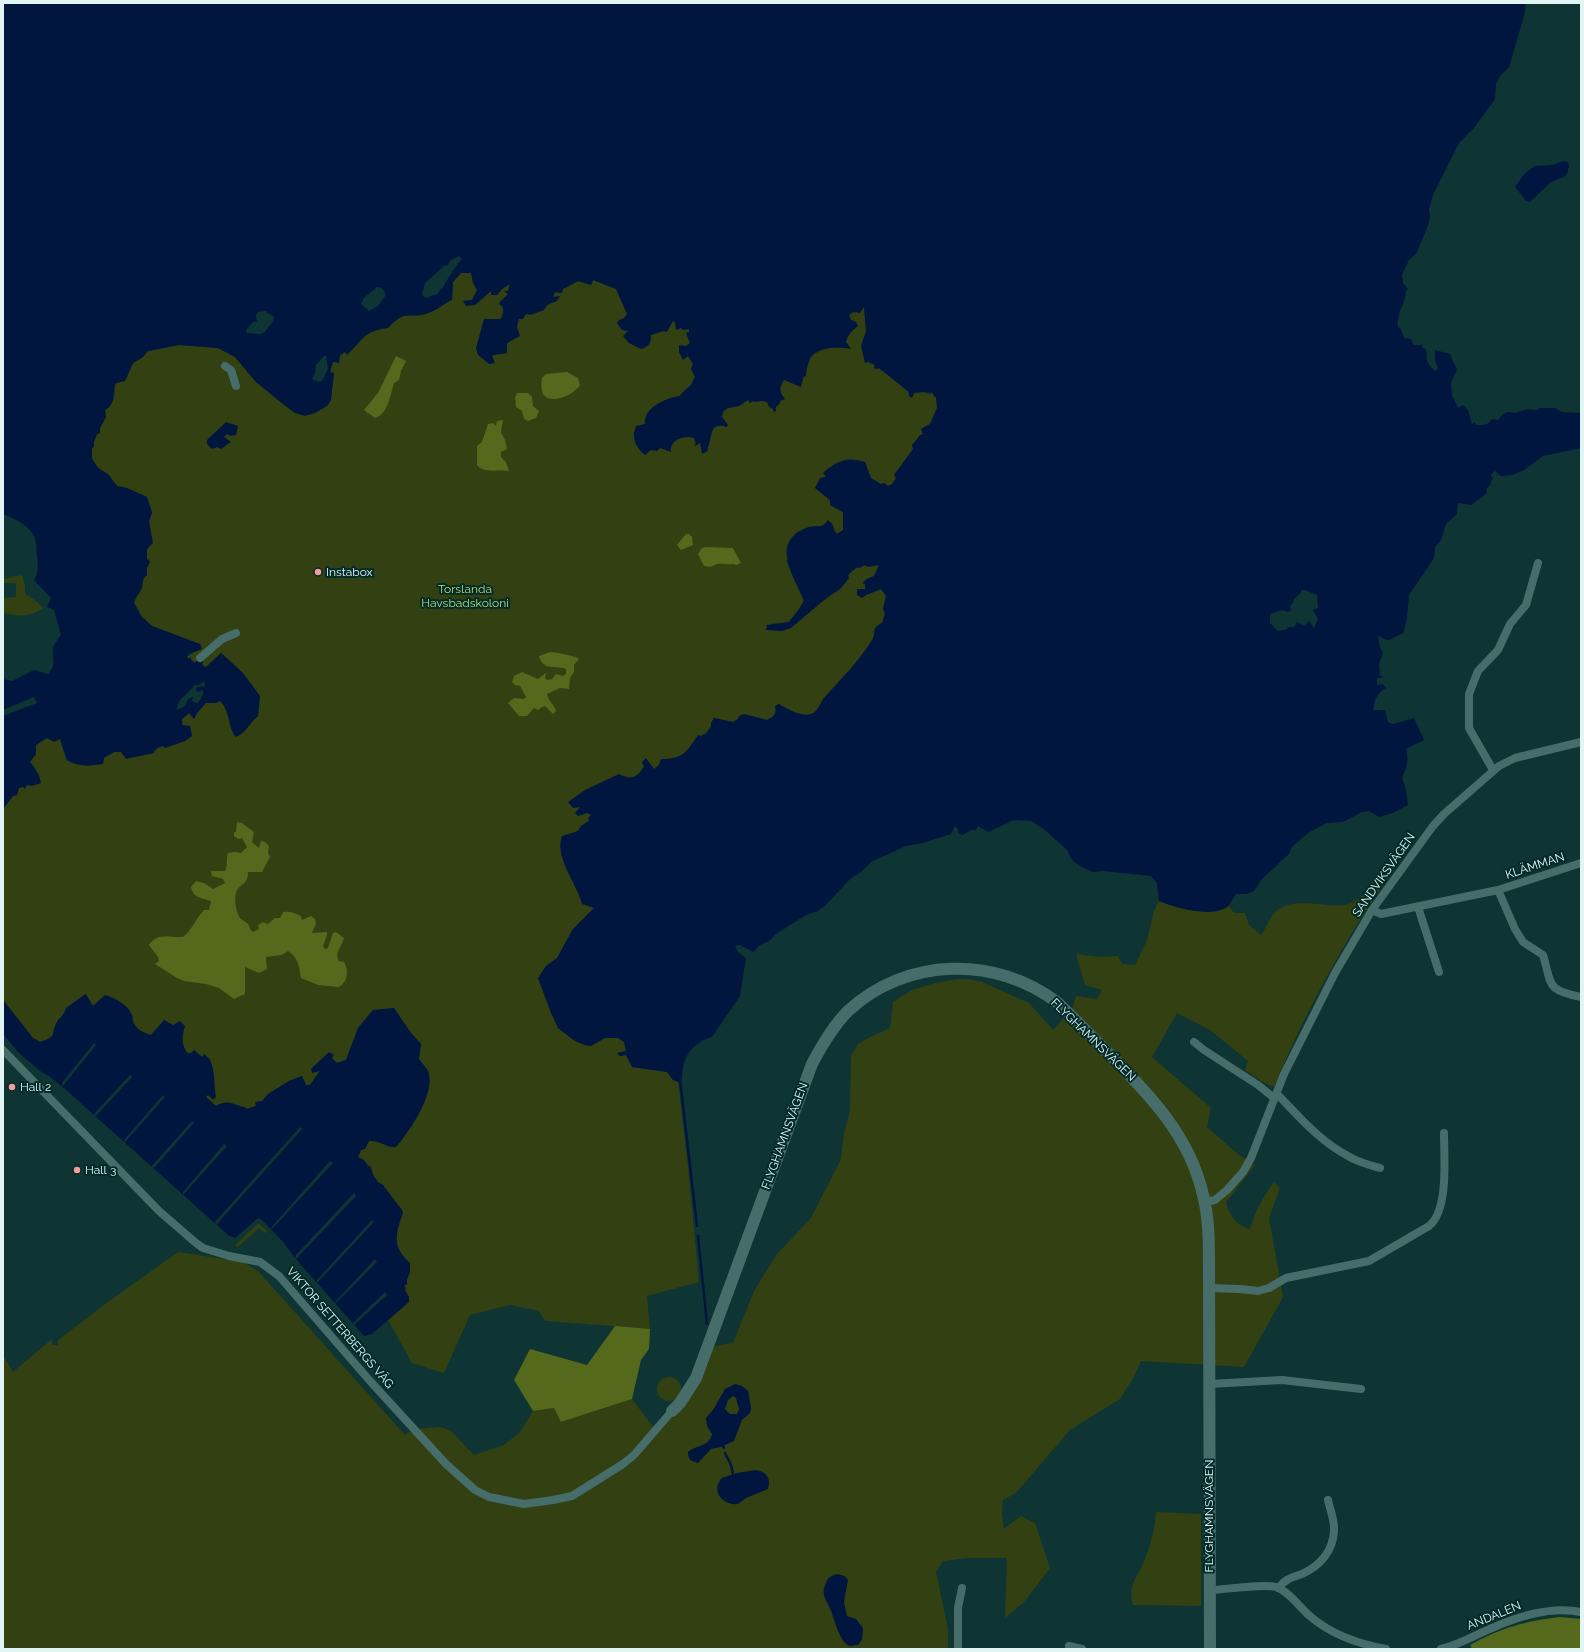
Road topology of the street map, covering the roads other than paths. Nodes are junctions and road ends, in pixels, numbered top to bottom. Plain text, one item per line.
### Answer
1 (225, 366) dead end
2 (236, 386) dead end
3 (1538, 563) dead end
4 (236, 633) dead end
5 (200, 658) dead end
6 (1581, 742) edge
7 (1493, 770) junction
8 (1580, 866) edge
9 (1498, 890) junction
10 (1418, 907) junction
11 (1372, 910) junction
12 (1439, 972) dead end
13 (1581, 997) edge
14 (1194, 1042) dead end
15 (3, 1050) edge
16 (1275, 1096) junction
17 (1444, 1133) dead end
18 (1380, 1168) dead end
19 (1205, 1202) junction
20 (1209, 1288) junction
21 (1209, 1384) junction
22 (1361, 1389) dead end
23 (672, 1412) joint
24 (1328, 1500) dead end
25 (962, 1588) dead end
26 (1279, 1588) junction
27 (1209, 1590) junction
28 (1581, 1612) edge
29 (1069, 1646) dead end
30 (1461, 1646) edge
31 (958, 1649) edge
32 (1082, 1649) edge
33 (1210, 1649) edge
34 (1386, 1649) edge
35 (1441, 1649) edge

1 - 2 street
3 - 7 street
4 - 5 street
6 - 7 street, SANDVIKSVÄGEN
7 - 11 street, SANDVIKSVÄGEN
8 - 9 street, KLÄMMAN
9 - 10 street, KLÄMMAN
9 - 13 street, KLÄMMAN
10 - 11 street, KLÄMMAN
10 - 12 street
11 - 16 street, SANDVIKSVÄGEN
14 - 16 street
15 - 23 street, VIKTOR SETTERBERGS VÄG
16 - 18 street
16 - 19 street, SANDVIKSVÄGEN
17 - 20 street
19 - 20 street, FLYGHAMNSVÄGEN
19 - 23 street, FLYGHAMNSVÄGEN
20 - 21 street, FLYGHAMNSVÄGEN
21 - 22 street
21 - 27 street, FLYGHAMNSVÄGEN
24 - 26 street
25 - 31 street
26 - 27 street
26 - 34 street
27 - 33 street, FLYGHAMNSVÄGEN
28 - 30 street, ANDALEN
29 - 32 street
30 - 35 street, ANDALEN

